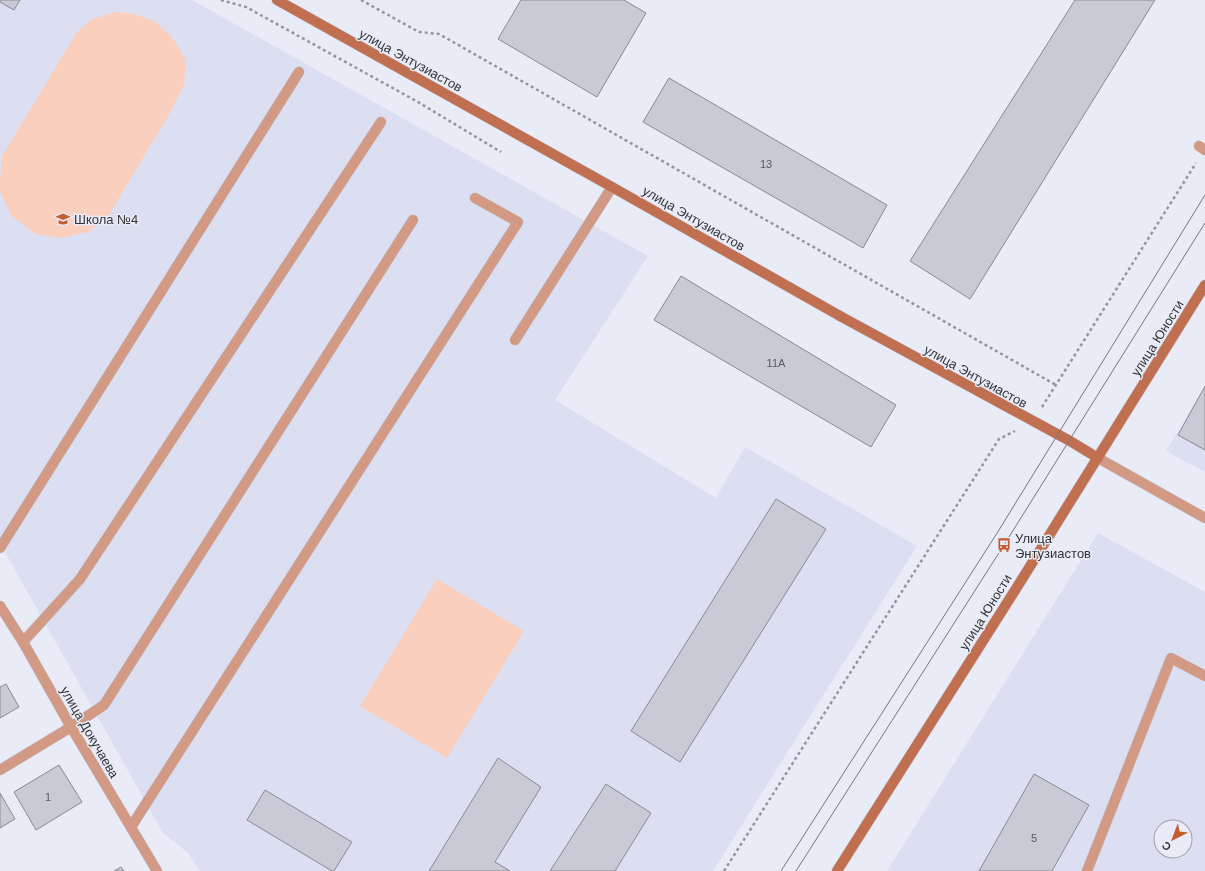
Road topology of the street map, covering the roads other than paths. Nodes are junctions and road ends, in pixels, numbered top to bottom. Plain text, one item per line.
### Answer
1 (278, 0) edge
2 (299, 72) dead end
3 (381, 122) dead end
4 (612, 187) junction
5 (475, 198) dead end
6 (413, 220) dead end
7 (1205, 285) edge
8 (516, 340) dead end
9 (1098, 458) junction
10 (1205, 518) edge
11 (0, 548) edge
12 (0, 606) edge
13 (23, 642) junction
14 (1205, 676) edge
15 (71, 727) junction
16 (0, 770) edge
17 (131, 827) junction
18 (157, 871) edge
19 (837, 871) edge
20 (1087, 871) edge

1 - 4 street, улица Энтузиастов
2 - 11 street
3 - 13 street
4 - 8 street
4 - 9 street, улица Энтузиастов
5 - 17 street
6 - 15 street
7 - 9 street, улица Юности
9 - 10 street
9 - 19 street, улица Юности
12 - 13 street, улица Докучаева
13 - 15 street, улица Докучаева
14 - 20 street
15 - 16 street
15 - 17 street, улица Докучаева
17 - 18 street, улица Докучаева

